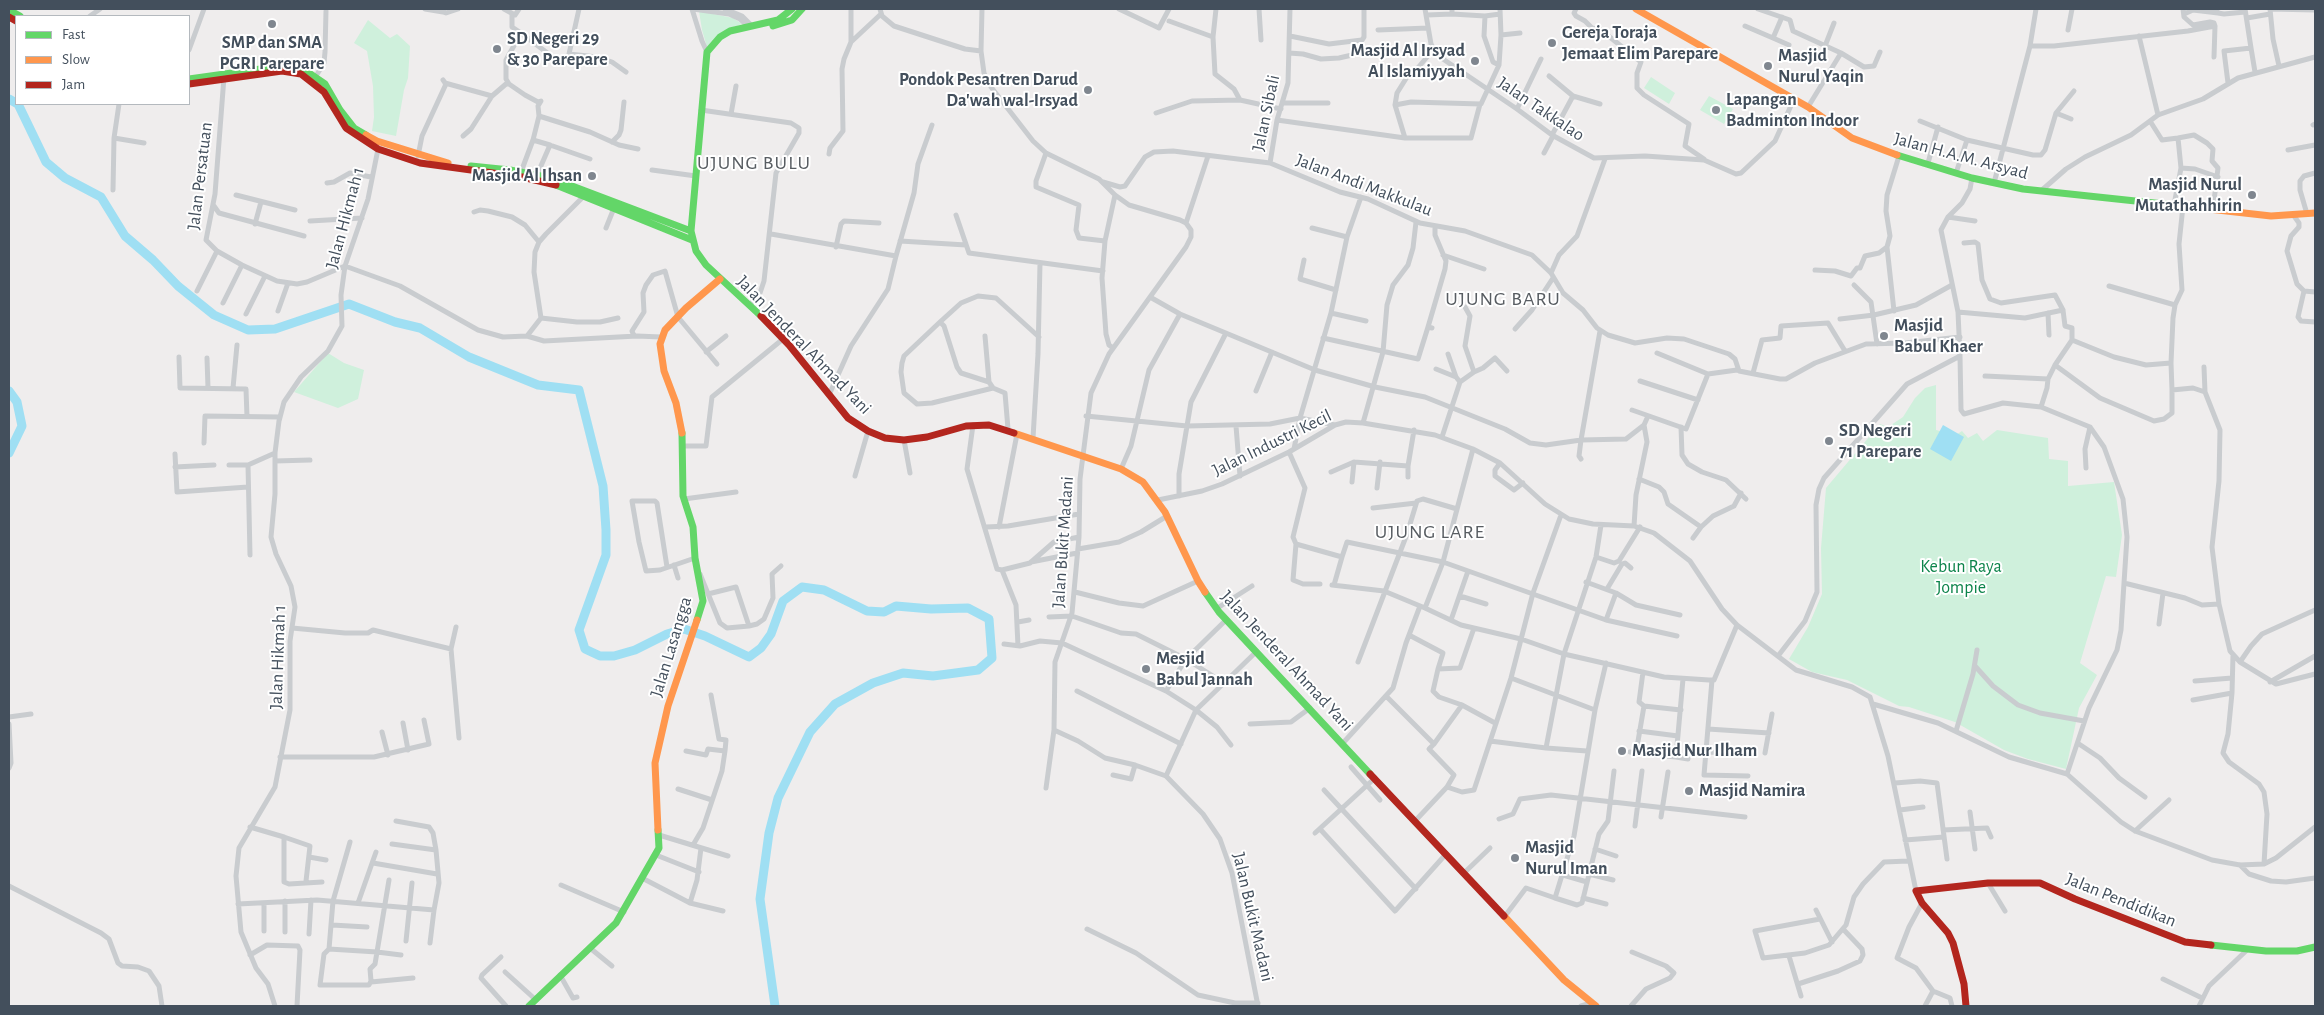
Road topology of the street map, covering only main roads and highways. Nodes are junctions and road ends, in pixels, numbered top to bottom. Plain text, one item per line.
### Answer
1 (792, 9) edge
2 (802, 9) edge
3 (1636, 9) edge
4 (753, 26) junction
5 (224, 77) junction
6 (190, 79) edge
7 (190, 84) edge
8 (417, 158) junction
9 (552, 181) junction
10 (586, 193) junction
11 (2315, 213) edge
12 (691, 231) junction
13 (692, 240) junction
14 (720, 279) junction
15 (2315, 946) edge
16 (1594, 1005) edge
17 (529, 1006) edge
18 (1966, 1006) edge

1 - 4 main road
2 - 4 main road
3 - 11 main road, Jalan H.A.M. Arsyad
4 - 12 main road, Jalan Jenderal Ahmad Yani
5 - 6 main road
5 - 7 main road
5 - 8 main road
5 - 8 main road
8 - 9 main road
8 - 9 main road
9 - 10 main road
10 - 12 main road
10 - 13 main road
12 - 13 main road, Jalan Jenderal Ahmad Yani
13 - 14 main road, Jalan Jenderal Ahmad Yani
14 - 16 main road, Jalan Jenderal Ahmad Yani
14 - 17 main road, Jalan Lasangga
15 - 18 main road, Jalan Pendidikan

